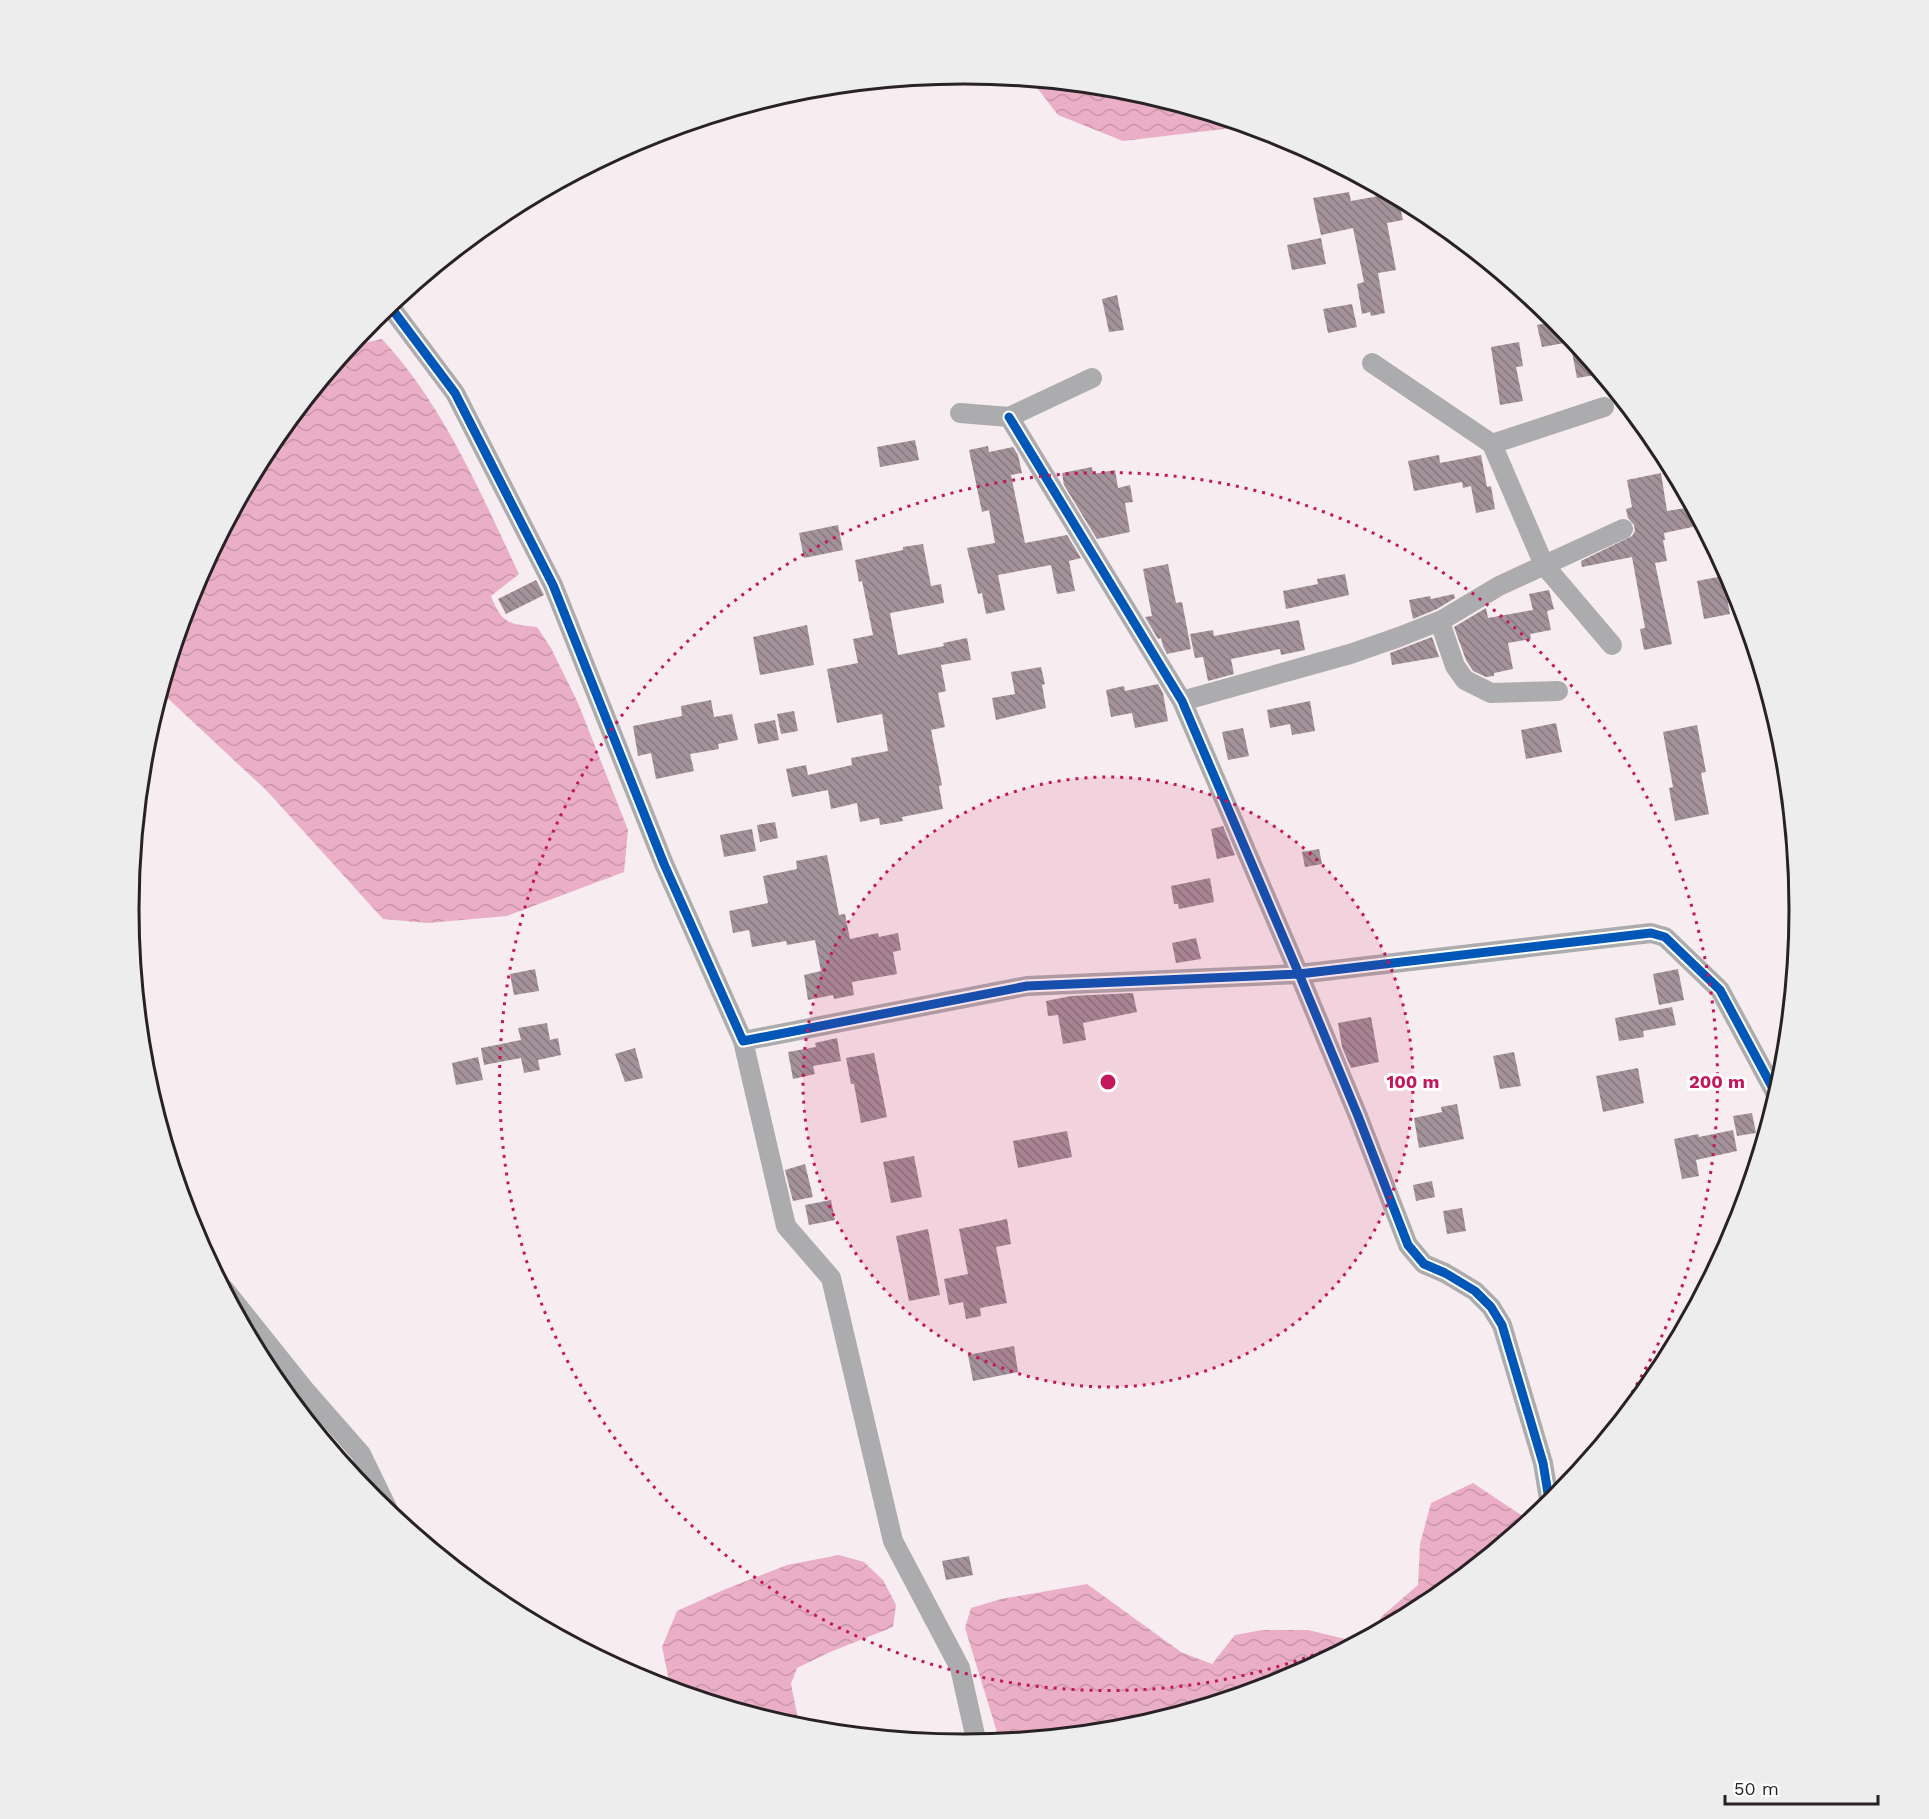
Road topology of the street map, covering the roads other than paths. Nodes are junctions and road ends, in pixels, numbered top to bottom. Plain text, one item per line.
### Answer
1 (395, 313) edge
2 (1372, 363) dead end
3 (1092, 378) dead end
4 (1604, 407) dead end
5 (960, 413) dead end
6 (1009, 417) junction
7 (1492, 444) junction
8 (1623, 529) dead end
9 (1544, 565) junction
10 (1442, 620) junction
11 (1612, 645) dead end
12 (1558, 691) dead end
13 (1182, 701) junction
14 (1299, 974) junction
15 (743, 1041) junction
16 (1771, 1083) edge
17 (249, 1320) edge
18 (379, 1491) edge
19 (1548, 1493) edge
20 (975, 1735) edge

1 - 15 street
2 - 7 street
3 - 6 street
4 - 7 street
5 - 6 street
6 - 13 street
7 - 9 street
8 - 9 street
9 - 10 street
9 - 11 street
10 - 12 street
10 - 13 street
13 - 14 street
14 - 15 street
14 - 16 street
14 - 19 street
15 - 20 street
17 - 18 street

